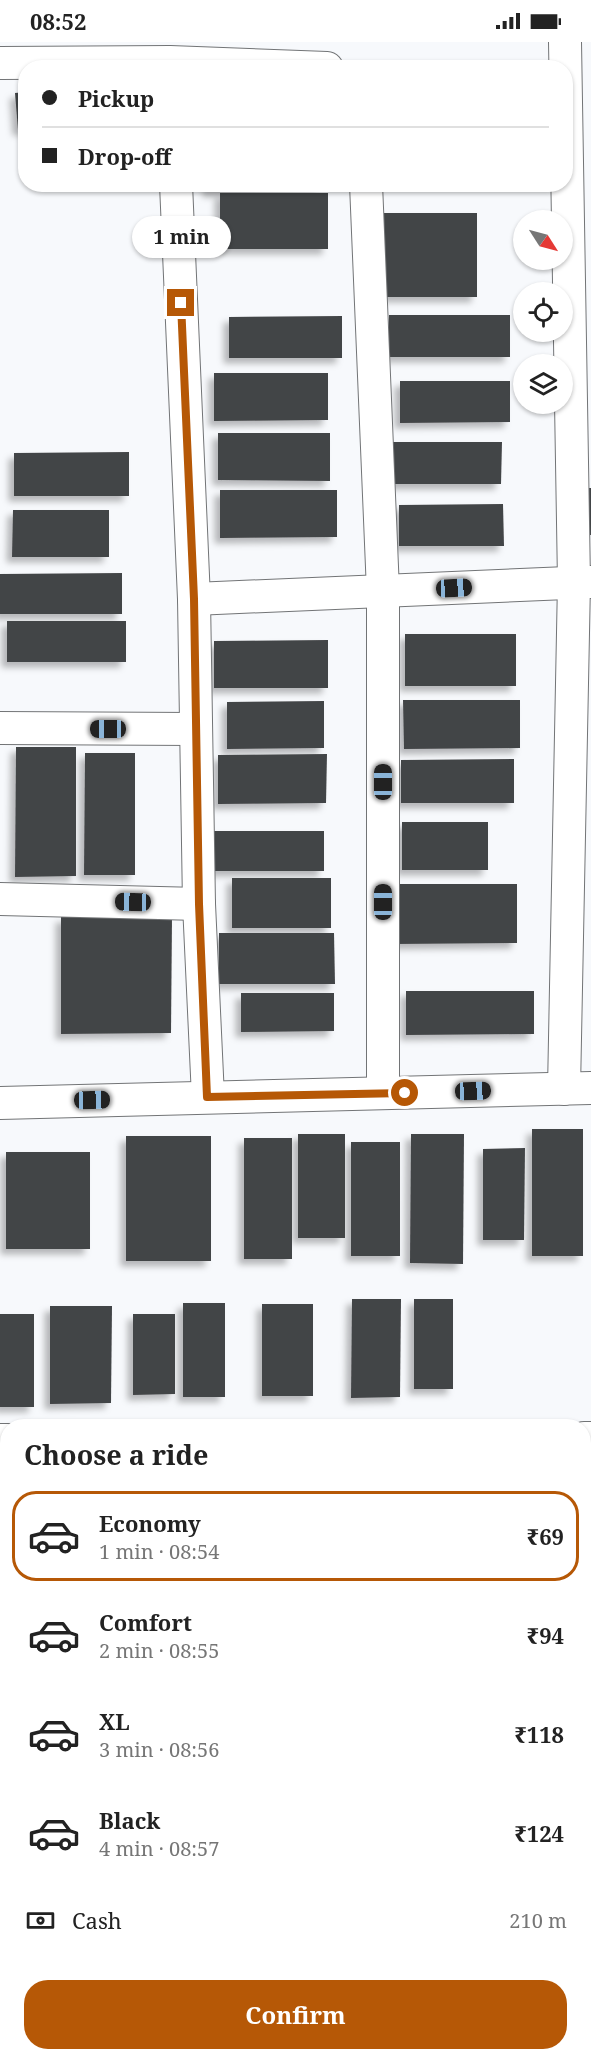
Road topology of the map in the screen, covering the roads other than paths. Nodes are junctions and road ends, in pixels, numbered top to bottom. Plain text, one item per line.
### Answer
1 (565, 42) edge
2 (570, 60) edge
3 (0, 63) edge
4 (18, 63) edge
5 (574, 76) edge
6 (176, 192) edge
7 (366, 192) edge
8 (582, 582) edge
9 (383, 591) junction
10 (194, 599) junction
11 (0, 728) edge
12 (195, 729) junction
13 (0, 899) edge
14 (199, 904) junction
15 (578, 1089) edge
16 (383, 1094) junction
17 (207, 1097) junction
18 (0, 1103) edge

1 - 2 street
3 - 4 street
5 - 8 street
6 - 10 street
7 - 9 street
8 - 9 street
8 - 15 street
9 - 10 street
9 - 16 street
10 - 12 street
11 - 12 street
12 - 14 street
13 - 14 street
14 - 17 street
15 - 16 street
16 - 17 street
17 - 18 street

